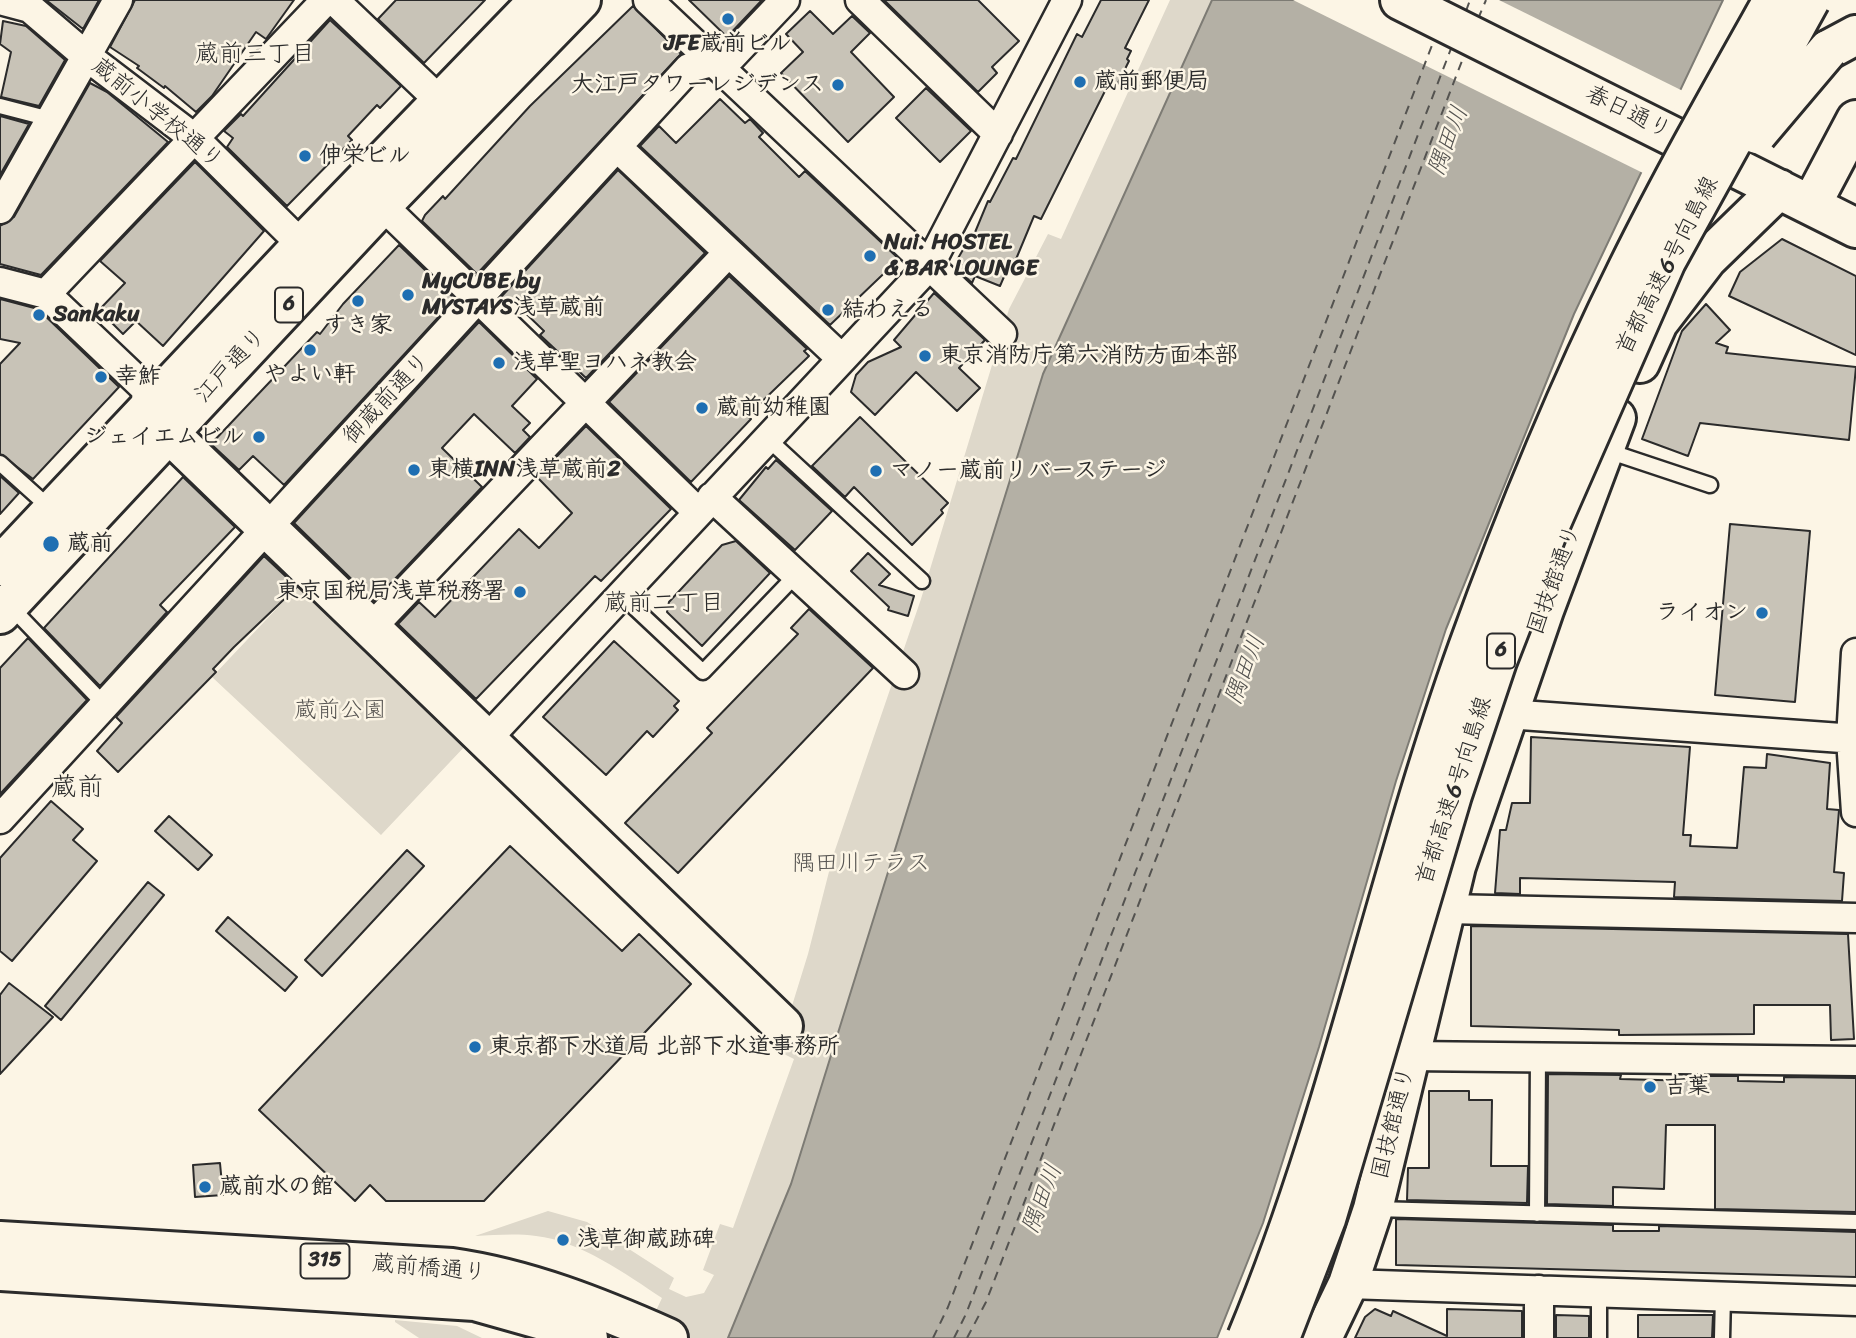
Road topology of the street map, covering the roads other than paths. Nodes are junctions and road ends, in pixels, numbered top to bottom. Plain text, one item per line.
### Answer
1 (0, 0) edge
2 (118, 0) edge
3 (326, 0) edge
4 (334, 0) edge
5 (539, 0) edge
6 (581, 0) edge
7 (648, 0) edge
8 (785, 0) edge
9 (860, 0) edge
10 (1067, 0) edge
11 (1400, 0) edge
12 (1773, 0) edge
13 (1810, 0) edge
14 (31, 4) edge
15 (1856, 18) edge
16 (1842, 42) edge
17 (85, 55) junction
18 (713, 62) junction
19 (440, 101) junction
20 (0, 106) edge
21 (50, 119) junction
22 (1856, 121) edge
23 (998, 134) junction
24 (194, 138) junction
25 (617, 147) junction
26 (1795, 197) junction
27 (382, 205) junction
28 (0, 208) edge
29 (1856, 228) edge
30 (302, 245) junction
31 (727, 253) junction
32 (1666, 261) junction
33 (929, 266) junction
34 (0, 282) edge
35 (46, 293) junction
36 (478, 299) junction
37 (1002, 334) dead end
38 (841, 358) junction
39 (586, 400) junction
40 (158, 423) junction
41 (767, 438) junction
42 (1603, 449) junction
43 (0, 463) edge
44 (1710, 485) dead end
45 (705, 504) junction
46 (53, 510) junction
47 (267, 529) junction
48 (0, 566) edge
49 (796, 575) junction
50 (922, 581) dead end
51 (621, 595) junction
52 (4, 609) edge
53 (370, 629) junction
54 (1856, 653) edge
55 (904, 674) dead end
56 (105, 705) junction
57 (1507, 714) junction
58 (1853, 739) edge
59 (485, 741) junction
60 (1856, 812) edge
61 (0, 819) edge
62 (1446, 909) junction
63 (1856, 918) edge
64 (783, 1026) dead end
65 (1410, 1056) junction
66 (1538, 1057) junction
67 (1856, 1061) edge
68 (1373, 1209) junction
69 (1536, 1214) junction
70 (1856, 1222) edge
71 (0, 1241) edge
72 (0, 1271) edge
73 (1348, 1284) junction
74 (1539, 1290) junction
75 (1599, 1292) junction
76 (1723, 1296) junction
77 (1856, 1301) edge
78 (654, 1332) edge
79 (588, 1338) edge
80 (1247, 1338) edge
81 (1280, 1338) edge
82 (1322, 1338) edge
83 (1539, 1338) edge
84 (1599, 1338) edge
85 (1722, 1338) edge

1 - 14 street, 蔵前小学校通り
2 - 17 street
3 - 24 street
4 - 19 street
5 - 19 main road, 江戸通り / 6
6 - 27 main road, 江戸通り / 6
7 - 18 street
8 - 18 street, 御蔵前通り
9 - 23 street
10 - 23 street
11 - 26 main road, 春日通り, bridge
12 - 80 main road, 首都高速6号向島線 / 6, bridge
13 - 32 main road, 首都高速6号向島線 / 6, bridge
14 - 17 street, 蔵前小学校通り
15 - 16 lane
16 - 32 main road, 6, bridge
17 - 21 street
17 - 24 street, 蔵前小学校通り
18 - 25 street, 御蔵前通り
18 - 33 street
19 - 30 main road, 江戸通り / 6
20 - 21 lane
21 - 28 street
22 - 26 main road, 国技館通り
23 - 33 street
24 - 30 street, 蔵前小学校通り
24 - 35 street
25 - 31 street
25 - 36 street, 御蔵前通り
26 - 29 main road, 春日通り
26 - 42 main road, 国技館通り
27 - 36 street
27 - 40 main road, 江戸通り / 6
30 - 40 main road, 江戸通り / 6
31 - 38 street
31 - 39 street
32 - 81 main road, 首都高速6号向島線 / 6, bridge
33 - 37 street
33 - 38 street
34 - 35 street
35 - 40 street
36 - 39 street
36 - 47 street, 御蔵前通り
38 - 41 street
39 - 45 street
39 - 53 street
40 - 46 main road, 江戸通り / 6
40 - 47 main road
40 - 52 main road, 江戸通り / 6
41 - 45 street
41 - 50 lane
42 - 44 lane
42 - 57 main road, 国技館通り
43 - 46 lane
45 - 49 street
45 - 51 street
46 - 48 main road, 江戸通り / 6
47 - 53 main road
47 - 56 street, 御蔵前通り
49 - 51 lane
49 - 55 street
51 - 59 street
52 - 56 lane
53 - 59 main road
54 - 58 street
56 - 61 street, 御蔵前通り
57 - 58 street
57 - 62 main road, 国技館通り
58 - 60 street
59 - 64 main road
62 - 63 street
62 - 65 main road, 国技館通り
65 - 66 street
65 - 68 main road, 国技館通り
66 - 67 street
66 - 69 lane
68 - 69 lane
68 - 73 main road, 国技館通り
69 - 70 lane
71 - 78 main road, 蔵前橋通り / 315
72 - 79 main road, 蔵前橋通り / 315
73 - 74 street
73 - 82 main road, 国技館通り
74 - 75 street
74 - 83 street
75 - 76 street
75 - 84 lane
76 - 77 street
76 - 85 lane

